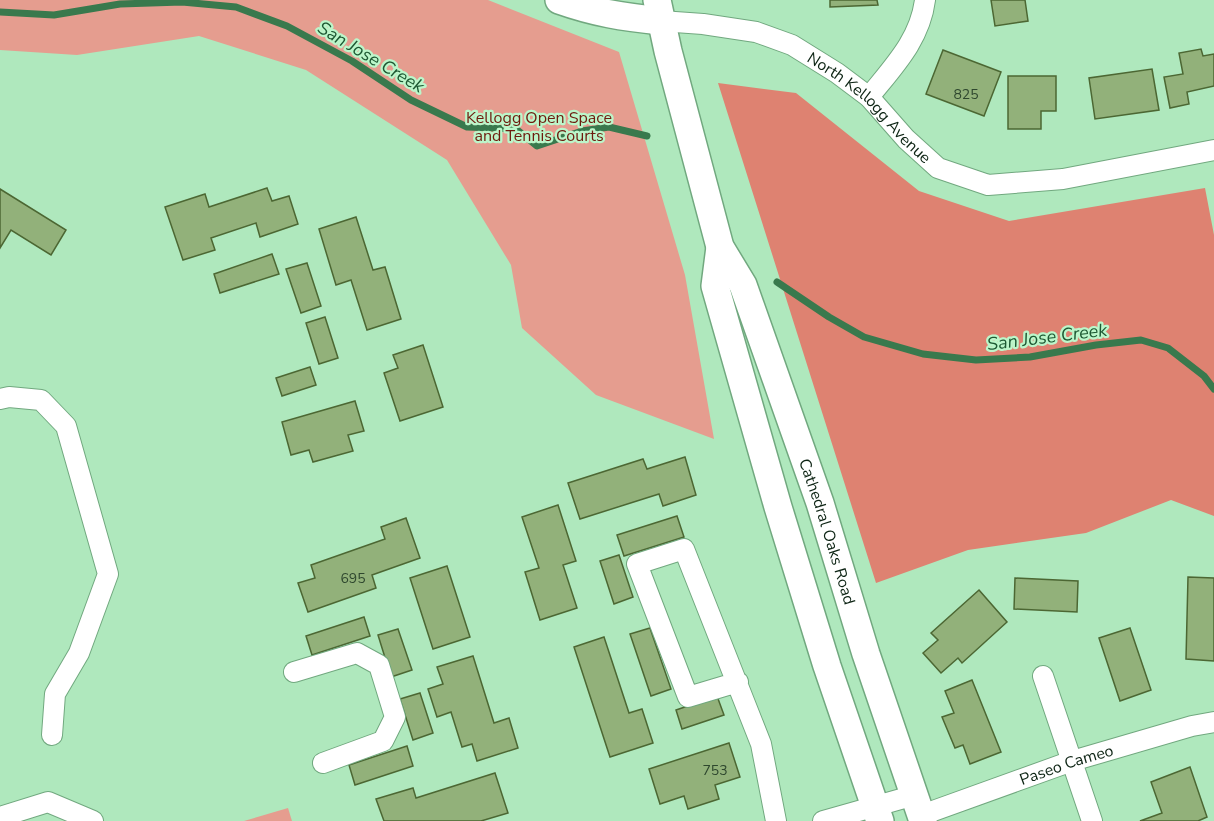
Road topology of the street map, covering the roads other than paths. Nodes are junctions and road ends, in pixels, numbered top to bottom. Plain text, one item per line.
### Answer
1 (559, 0) edge
2 (925, 0) edge
3 (659, 11) edge
4 (869, 97) junction
5 (1214, 150) edge
6 (720, 247) junction
7 (0, 399) edge
8 (294, 672) dead end
9 (1043, 676) dead end
10 (738, 682) junction
11 (1214, 722) edge
12 (52, 735) dead end
13 (1072, 761) junction
14 (323, 763) dead end
15 (920, 810) edge
16 (877, 814) edge
17 (0, 817) edge
18 (93, 821) edge
19 (777, 821) edge
20 (823, 821) edge
21 (1092, 821) edge

1 - 3 main road, North Kellogg Avenue
2 - 4 street
3 - 4 street, North Kellogg Avenue
3 - 6 main road, Cathedral Oaks Road
4 - 5 street, North Kellogg Avenue
6 - 15 main road, Cathedral Oaks Road
6 - 16 main road, Cathedral Oaks Road
7 - 12 street
8 - 14 street
9 - 13 street
10 - 10 street
10 - 19 street
11 - 13 street, Paseo Cameo
13 - 15 street, Paseo Cameo
13 - 21 street
15 - 16 street, Paseo Cameo
16 - 20 street, Paseo Cameo
17 - 18 street

